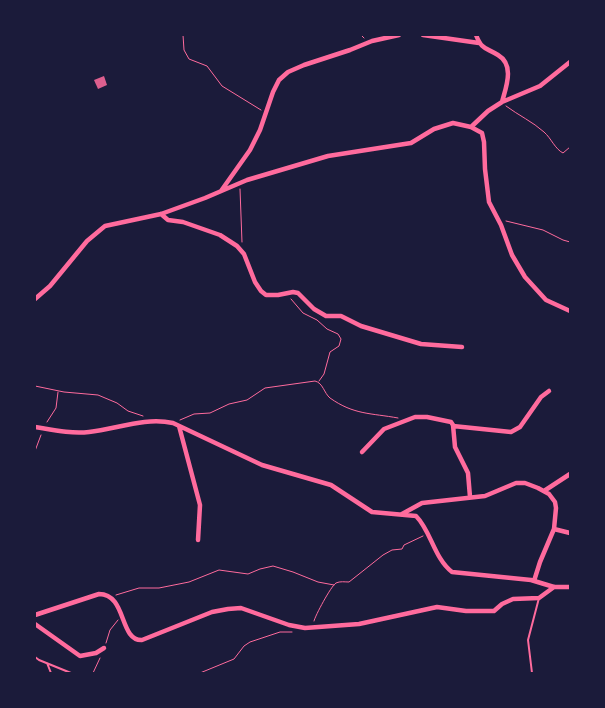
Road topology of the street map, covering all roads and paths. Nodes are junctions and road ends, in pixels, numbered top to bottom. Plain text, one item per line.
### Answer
1 (183, 35) edge
2 (400, 35) edge
3 (423, 35) edge
4 (476, 35) edge
5 (479, 43) junction
6 (570, 62) edge
7 (502, 102) junction
8 (266, 113) junction
9 (472, 128) junction
10 (570, 148) edge
11 (240, 183) junction
12 (220, 192) junction
13 (161, 214) junction
14 (498, 218) junction
15 (570, 242) edge
16 (241, 250) junction
17 (278, 295) junction
18 (35, 299) edge
19 (570, 311) edge
20 (462, 347) dead end
21 (319, 382) junction
22 (35, 386) edge
23 (58, 391) junction
24 (549, 391) dead end
25 (146, 416) dead end
26 (410, 419) junction
27 (173, 423) junction
28 (179, 426) junction
29 (453, 426) junction
30 (35, 427) edge
31 (44, 429) junction
32 (35, 451) edge
33 (362, 452) dead end
34 (570, 474) edge
35 (544, 491) junction
36 (470, 497) junction
37 (400, 514) junction
38 (554, 529) junction
39 (427, 533) junction
40 (570, 533) edge
41 (198, 540) dead end
42 (534, 581) junction
43 (334, 585) junction
44 (570, 586) edge
45 (554, 587) junction
46 (110, 596) junction
47 (539, 598) junction
48 (35, 615) edge
49 (35, 624) edge
50 (313, 627) junction
51 (305, 628) junction
52 (104, 648) dead end
53 (35, 656) edge
54 (47, 663) junction
55 (51, 673) edge
56 (71, 673) edge
57 (200, 673) edge
58 (532, 673) edge

1 - 8 path
2 - 8 street
3 - 5 street
4 - 5 street
5 - 7 street
6 - 7 street
7 - 9 street
7 - 10 path
8 - 12 street
9 - 11 street
9 - 14 street
11 - 12 street
11 - 16 path
12 - 13 street
13 - 16 street
13 - 18 street
14 - 15 path
14 - 19 street
16 - 17 street
17 - 20 street
17 - 21 path
21 - 26 path
21 - 27 path
22 - 23 path
23 - 25 path
23 - 31 path
24 - 29 street
26 - 29 street
26 - 33 street
27 - 28 street
27 - 31 street
28 - 37 street
28 - 41 street
29 - 36 street
30 - 31 street
31 - 32 path
34 - 35 street
35 - 36 street
35 - 38 street
36 - 37 street
37 - 39 street
38 - 40 street
38 - 42 street
39 - 42 street
39 - 43 path
42 - 45 street
43 - 46 path
43 - 50 path
44 - 45 street
45 - 47 street
46 - 48 street
46 - 51 street
47 - 50 street
47 - 58 lane
49 - 52 street
50 - 51 street
51 - 57 path
53 - 54 lane
54 - 55 lane
54 - 56 lane

